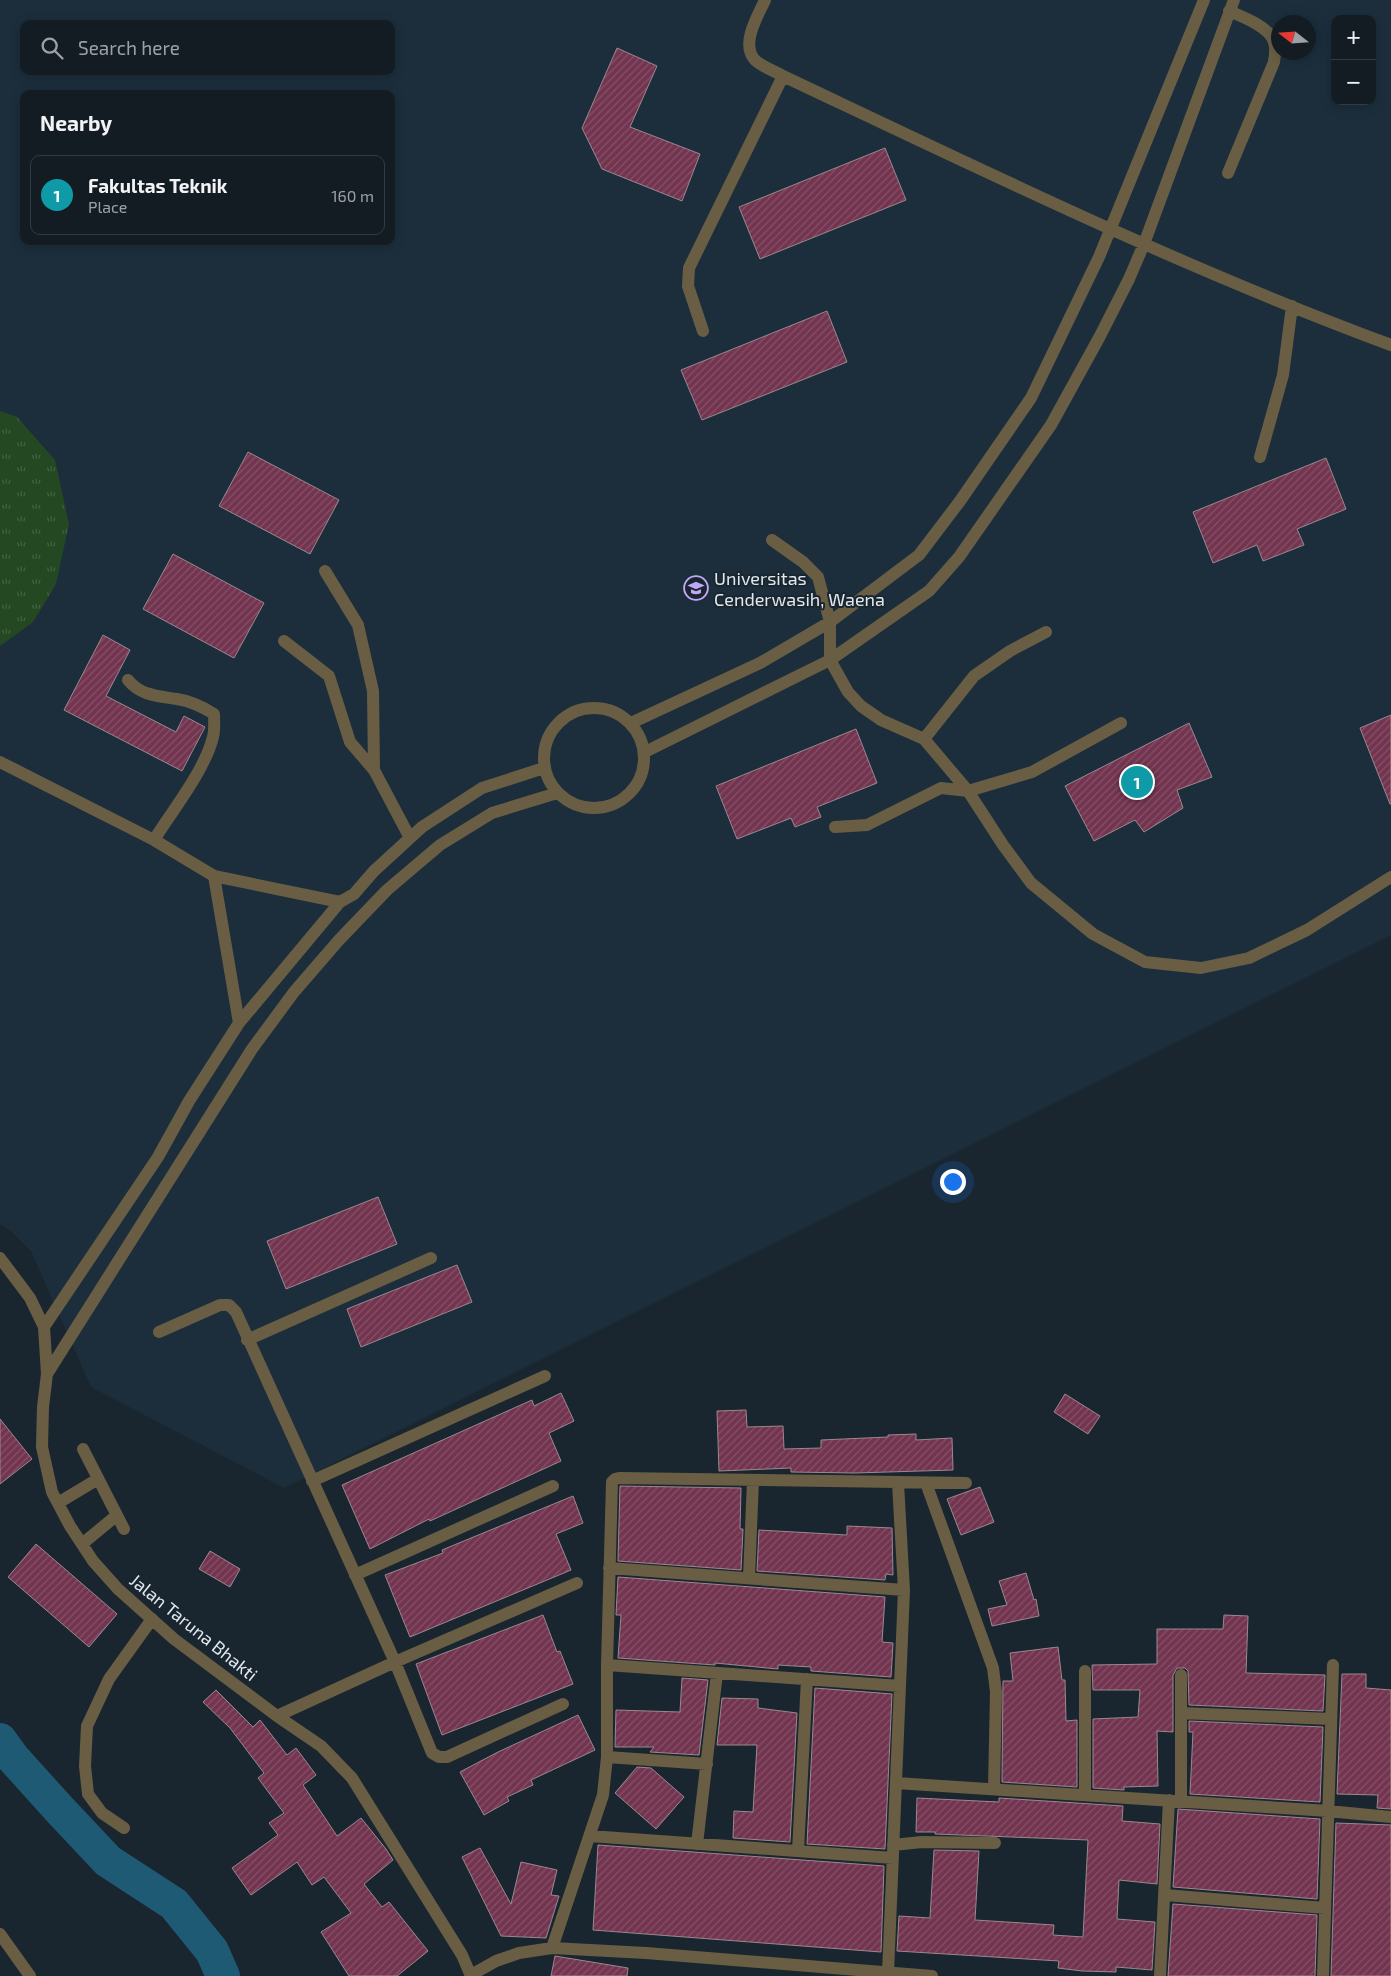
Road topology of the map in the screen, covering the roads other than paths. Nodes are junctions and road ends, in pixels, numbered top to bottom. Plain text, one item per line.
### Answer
1 (765, 0) edge
2 (1204, 0) edge
3 (1232, 6) edge
4 (783, 76) junction
5 (1228, 173) dead end
6 (1110, 230) junction
7 (1144, 244) junction
8 (1292, 306) junction
9 (703, 332) dead end
10 (1391, 345) edge
11 (1260, 457) dead end
12 (772, 540) dead end
13 (325, 571) dead end
14 (830, 622) junction
15 (1046, 632) dead end
16 (284, 641) dead end
17 (830, 660) junction
18 (128, 680) dead end
19 (631, 723) junction
20 (1121, 723) dead end
21 (924, 740) junction
22 (644, 752) junction
23 (0, 762) edge
24 (544, 768) junction
25 (374, 770) junction
26 (968, 791) junction
27 (557, 793) junction
28 (835, 827) dead end
29 (410, 838) junction
30 (154, 840) junction
31 (214, 876) junction
32 (1391, 877) edge
33 (340, 902) junction
34 (239, 1023) junction
35 (0, 1258) edge
36 (431, 1258) dead end
37 (44, 1327) junction
38 (159, 1332) dead end
39 (248, 1340) junction
40 (47, 1374) junction
41 (545, 1376) dead end
42 (83, 1449) dead end
43 (98, 1479) junction
44 (753, 1480) junction
45 (312, 1481) junction
46 (898, 1483) junction
47 (926, 1483) junction
48 (966, 1483) dead end
49 (553, 1486) dead end
50 (58, 1503) junction
51 (116, 1516) junction
52 (124, 1528) dead end
53 (82, 1544) junction
54 (608, 1568) junction
55 (355, 1575) junction
56 (749, 1578) junction
57 (577, 1584) dead end
58 (904, 1590) junction
59 (152, 1619) junction
60 (394, 1662) junction
61 (607, 1665) junction
62 (1333, 1665) dead end
63 (1085, 1670) dead end
64 (717, 1673) junction
65 (1181, 1675) dead end
66 (807, 1680) junction
67 (900, 1686) junction
68 (563, 1704) dead end
69 (1181, 1713) junction
70 (278, 1716) junction
71 (1331, 1719) junction
72 (607, 1757) junction
73 (707, 1764) junction
74 (896, 1783) junction
75 (994, 1789) junction
76 (1085, 1795) junction
77 (1175, 1801) junction
78 (1328, 1811) junction
79 (1391, 1817) edge
80 (124, 1828) dead end
81 (590, 1836) junction
82 (995, 1843) dead end
83 (697, 1844) junction
84 (893, 1845) junction
85 (798, 1851) junction
86 (893, 1858) junction
87 (1165, 1895) junction
88 (1325, 1908) junction
89 (0, 1934) edge
90 (552, 1948) junction
91 (888, 1973) junction
92 (30, 1976) edge
93 (471, 1976) edge
94 (932, 1976) edge
95 (1160, 1976) edge
96 (1323, 1976) edge

1 - 4 street
2 - 6 street
3 - 5 street
3 - 7 street
4 - 6 street
4 - 9 street
6 - 7 street
6 - 14 street
7 - 8 street
7 - 17 street
8 - 10 street
8 - 11 street
12 - 14 street
13 - 25 street
14 - 17 street
14 - 19 street
15 - 21 street
16 - 25 street
17 - 21 street
17 - 22 street
18 - 30 street
19 - 22 street
19 - 24 street
20 - 26 street
21 - 26 street
22 - 27 street
23 - 30 street
24 - 27 street
24 - 29 street
25 - 29 street
26 - 28 street
26 - 32 street
27 - 40 street
29 - 33 street
30 - 31 street
31 - 33 street
31 - 34 street
33 - 34 street
34 - 37 street
35 - 37 street, Jalan Taruna Bhakti
36 - 39 street
37 - 40 street, Jalan Taruna Bhakti
38 - 39 street
39 - 45 street
40 - 50 street, Jalan Taruna Bhakti
41 - 45 street
42 - 43 street
43 - 50 street
43 - 51 street
44 - 46 street
44 - 54 street
44 - 56 street
45 - 55 street
46 - 47 street
46 - 58 street
47 - 48 street
47 - 75 street
49 - 55 street
50 - 53 street, Jalan Taruna Bhakti
51 - 52 street
51 - 53 street
53 - 59 street, Jalan Taruna Bhakti
54 - 56 street
54 - 61 street
55 - 60 street
56 - 58 street
57 - 60 street
58 - 67 street
59 - 70 street, Jalan Taruna Bhakti
59 - 80 street
60 - 68 street
60 - 70 street
61 - 64 street
61 - 72 street
62 - 71 street
63 - 76 street
64 - 66 street
64 - 73 street
65 - 69 street
66 - 67 street
66 - 85 street
67 - 74 street
69 - 71 street
69 - 77 street
70 - 93 street, Jalan Taruna Bhakti
71 - 78 street
72 - 73 street
72 - 81 street
73 - 83 street
74 - 75 street
74 - 84 street
75 - 76 street
76 - 77 street
77 - 78 street
77 - 87 street
78 - 79 street
78 - 88 street
81 - 83 street
81 - 90 street
82 - 84 street
83 - 85 street
84 - 86 street
85 - 86 street
86 - 91 street
87 - 88 street
87 - 95 street
88 - 96 street
89 - 92 street
90 - 91 street
90 - 93 street
91 - 94 street

